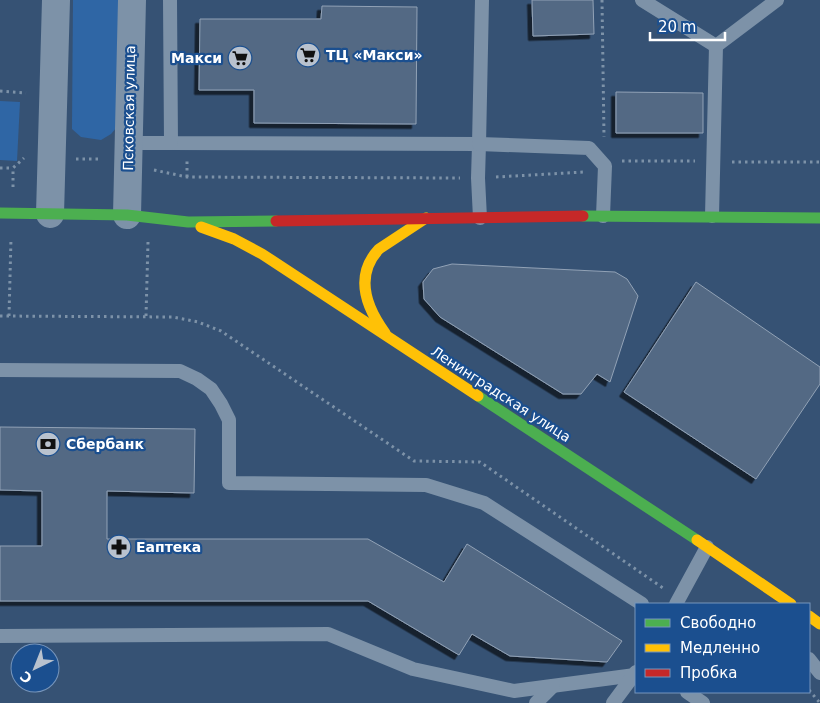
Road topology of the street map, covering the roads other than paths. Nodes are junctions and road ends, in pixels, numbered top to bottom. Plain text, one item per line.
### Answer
1 (56, 0) edge
2 (132, 0) edge
3 (170, 0) edge
4 (482, 0) edge
5 (642, 0) edge
6 (777, 0) edge
7 (716, 46) junction
8 (171, 143) junction
9 (479, 144) junction
10 (128, 151) junction
11 (0, 213) edge
12 (50, 214) junction
13 (127, 215) junction
14 (603, 216) junction
15 (712, 216) junction
16 (426, 218) junction
17 (480, 218) junction
18 (820, 218) edge
19 (188, 222) junction
20 (387, 337) junction
21 (0, 370) edge
22 (707, 547) junction
23 (739, 570) junction
24 (678, 602) edge
25 (640, 603) edge
26 (765, 603) edge
27 (789, 603) edge
28 (0, 636) edge
29 (810, 660) edge
30 (820, 673) edge
31 (635, 674) edge
32 (553, 686) junction
33 (688, 693) edge
34 (536, 703) edge
35 (613, 703) edge
36 (703, 703) edge

1 - 12 street
2 - 10 street, Псковская улица
3 - 8 lane
4 - 9 lane
5 - 7 lane
6 - 7 lane
7 - 15 lane
8 - 9 lane
8 - 10 lane
9 - 14 lane
9 - 17 lane
10 - 13 street, Псковская улица
11 - 12 main road, Ленинградская улица
12 - 13 main road, Ленинградская улица
13 - 19 main road, Ленинградская улица
14 - 15 main road, Ленинградская улица
14 - 17 main road, Ленинградская улица
15 - 18 main road, Ленинградская улица
16 - 17 main road, Ленинградская улица
16 - 19 main road, Ленинградская улица
16 - 20 main road
19 - 20 main road, Ленинградская улица
20 - 22 main road, Ленинградская улица
21 - 25 lane
22 - 23 main road, Ленинградская улица
22 - 24 lane
23 - 26 lane
23 - 27 main road, Ленинградская улица
28 - 32 lane
29 - 30 lane
31 - 32 lane
31 - 35 lane
32 - 34 lane
33 - 36 lane

